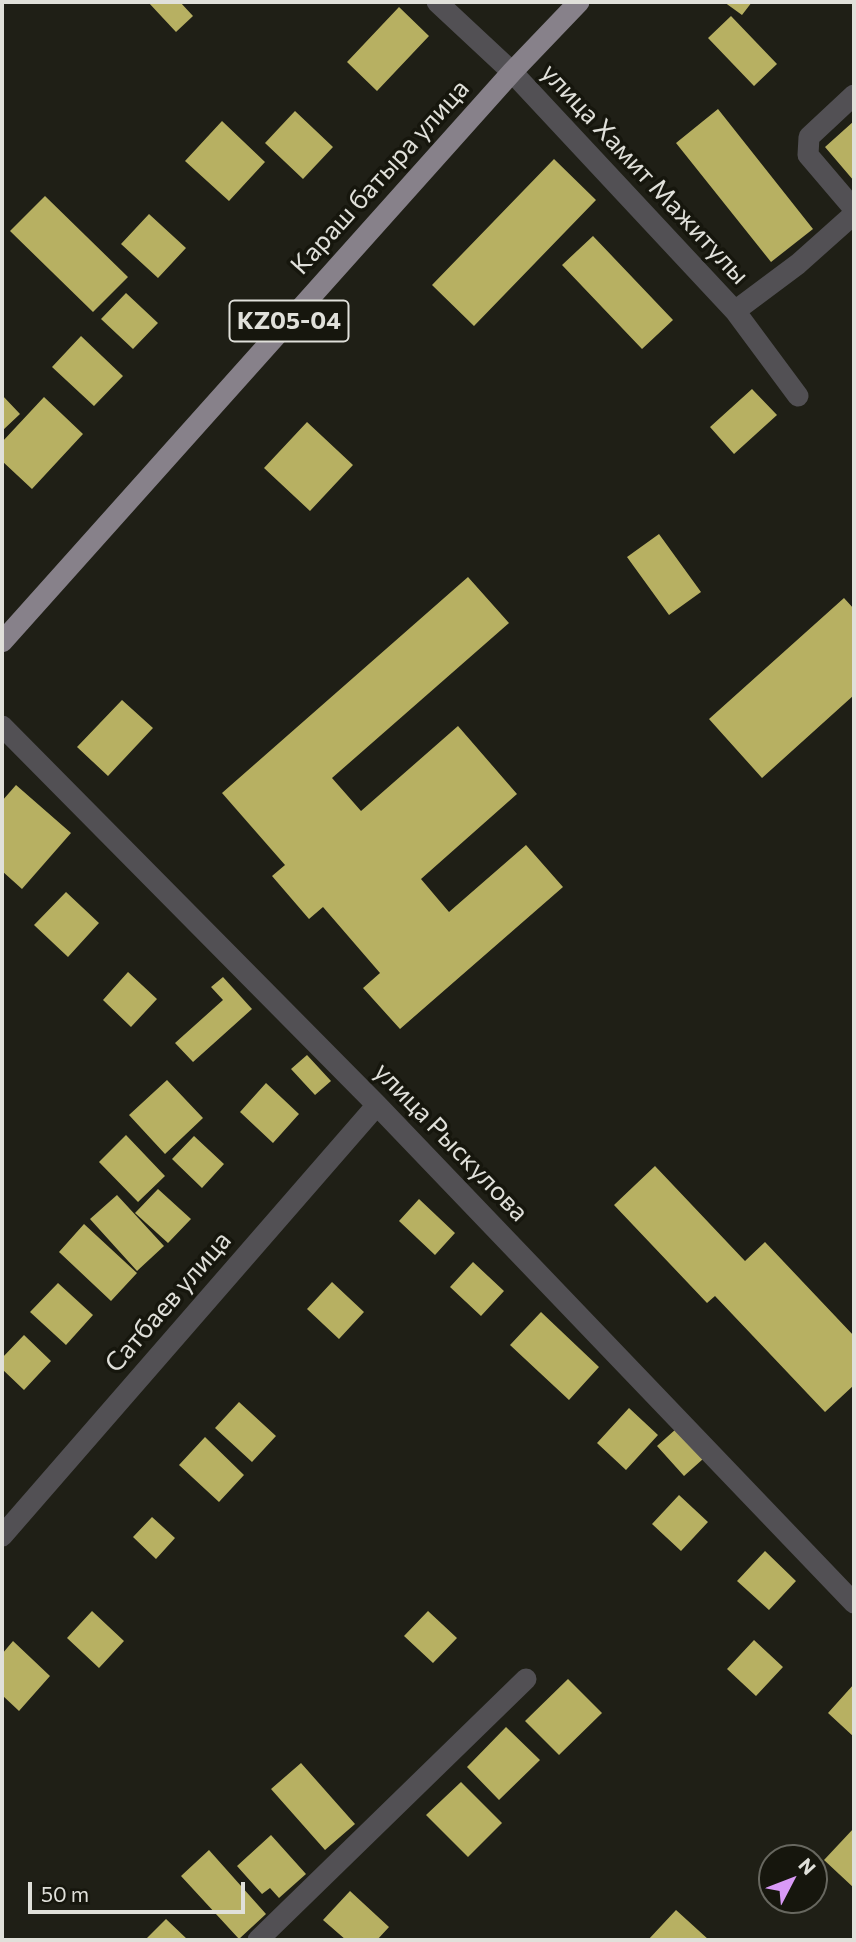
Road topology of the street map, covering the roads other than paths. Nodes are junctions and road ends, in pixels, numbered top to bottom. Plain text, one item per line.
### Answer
1 (437, 2) edge
2 (579, 2) edge
3 (512, 72) junction
4 (854, 95) edge
5 (854, 212) edge
6 (735, 311) junction
7 (799, 396) dead end
8 (2, 642) edge
9 (2, 726) edge
10 (377, 1105) junction
11 (2, 1536) edge
12 (854, 1603) edge
13 (526, 1679) dead end
14 (258, 1940) edge

1 - 3 street, улица Хамит Мажитулы
2 - 3 main road, Караш батыра улица / KZ05-04
3 - 6 street, улица Хамит Мажитулы
3 - 8 main road, Караш батыра улица / KZ05-04
4 - 5 street
5 - 6 street
6 - 7 street, улица Хамит Мажитулы
9 - 10 street, улица Рыскулова
10 - 11 street, Сатбаев улица
10 - 12 street, улица Рыскулова
13 - 14 street

